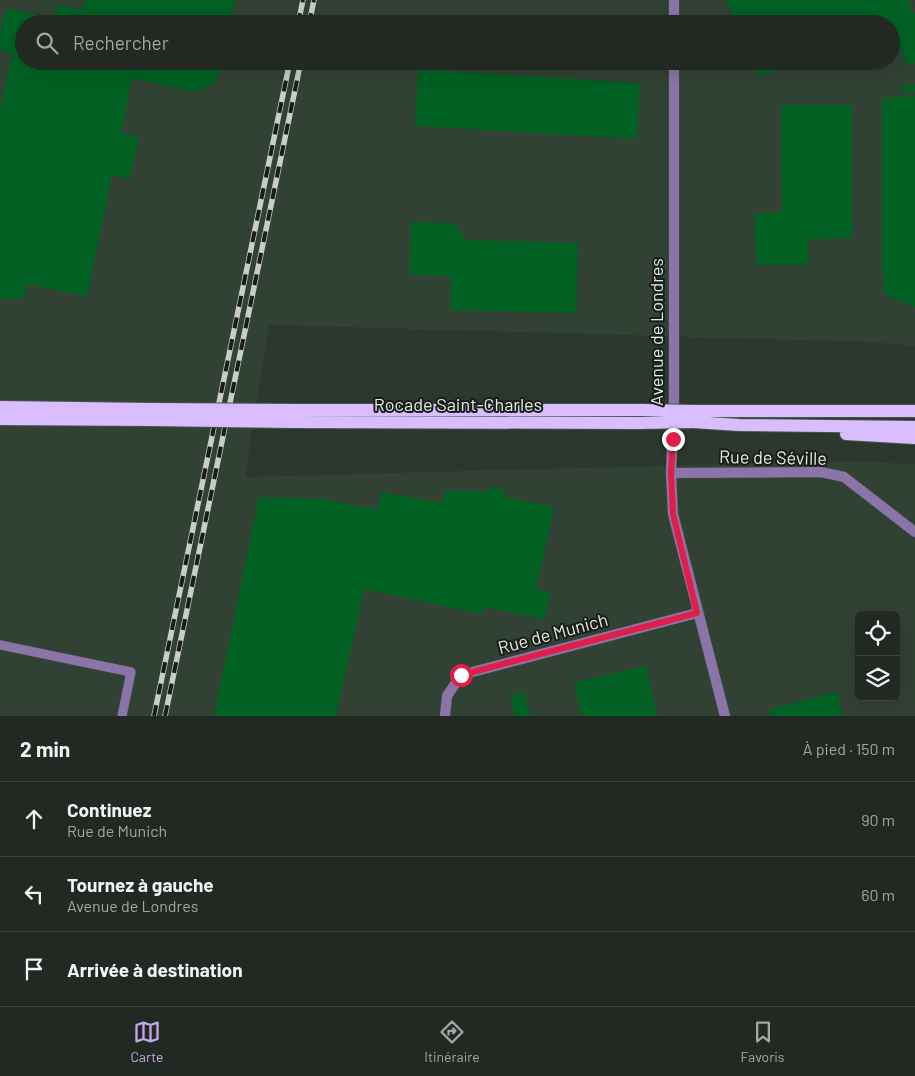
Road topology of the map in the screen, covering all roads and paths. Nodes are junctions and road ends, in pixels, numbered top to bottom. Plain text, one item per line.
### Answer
1 (674, 0) edge
2 (674, 15) edge
3 (674, 70) edge
4 (0, 407) edge
5 (915, 411) edge
6 (151, 415) junction
7 (294, 416) junction
8 (694, 417) junction
9 (0, 419) edge
10 (739, 425) junction
11 (915, 427) edge
12 (915, 438) edge
13 (671, 473) junction
14 (915, 532) edge
15 (697, 613) junction
16 (0, 645) edge
17 (122, 716) edge
18 (445, 716) edge
19 (725, 716) edge

1 - 2 street
3 - 13 street, Avenue de Londres
4 - 6 main road, Rocade Saint-Charles
5 - 8 main road, Rocade Saint-Charles
6 - 7 main road, Rocade Saint-Charles, bridge
6 - 9 main road, Rocade Saint-Charles
7 - 8 main road, Rocade Saint-Charles, bridge
7 - 8 main road, Rocade Saint-Charles, bridge
8 - 10 main road, Rocade Saint-Charles
10 - 11 main road, Rocade Saint-Charles
10 - 12 main road
13 - 14 street, Rue de Séville
13 - 15 street, Avenue de Londres
15 - 18 street, Rue de Munich
15 - 19 street, Avenue de Londres
16 - 17 lane

